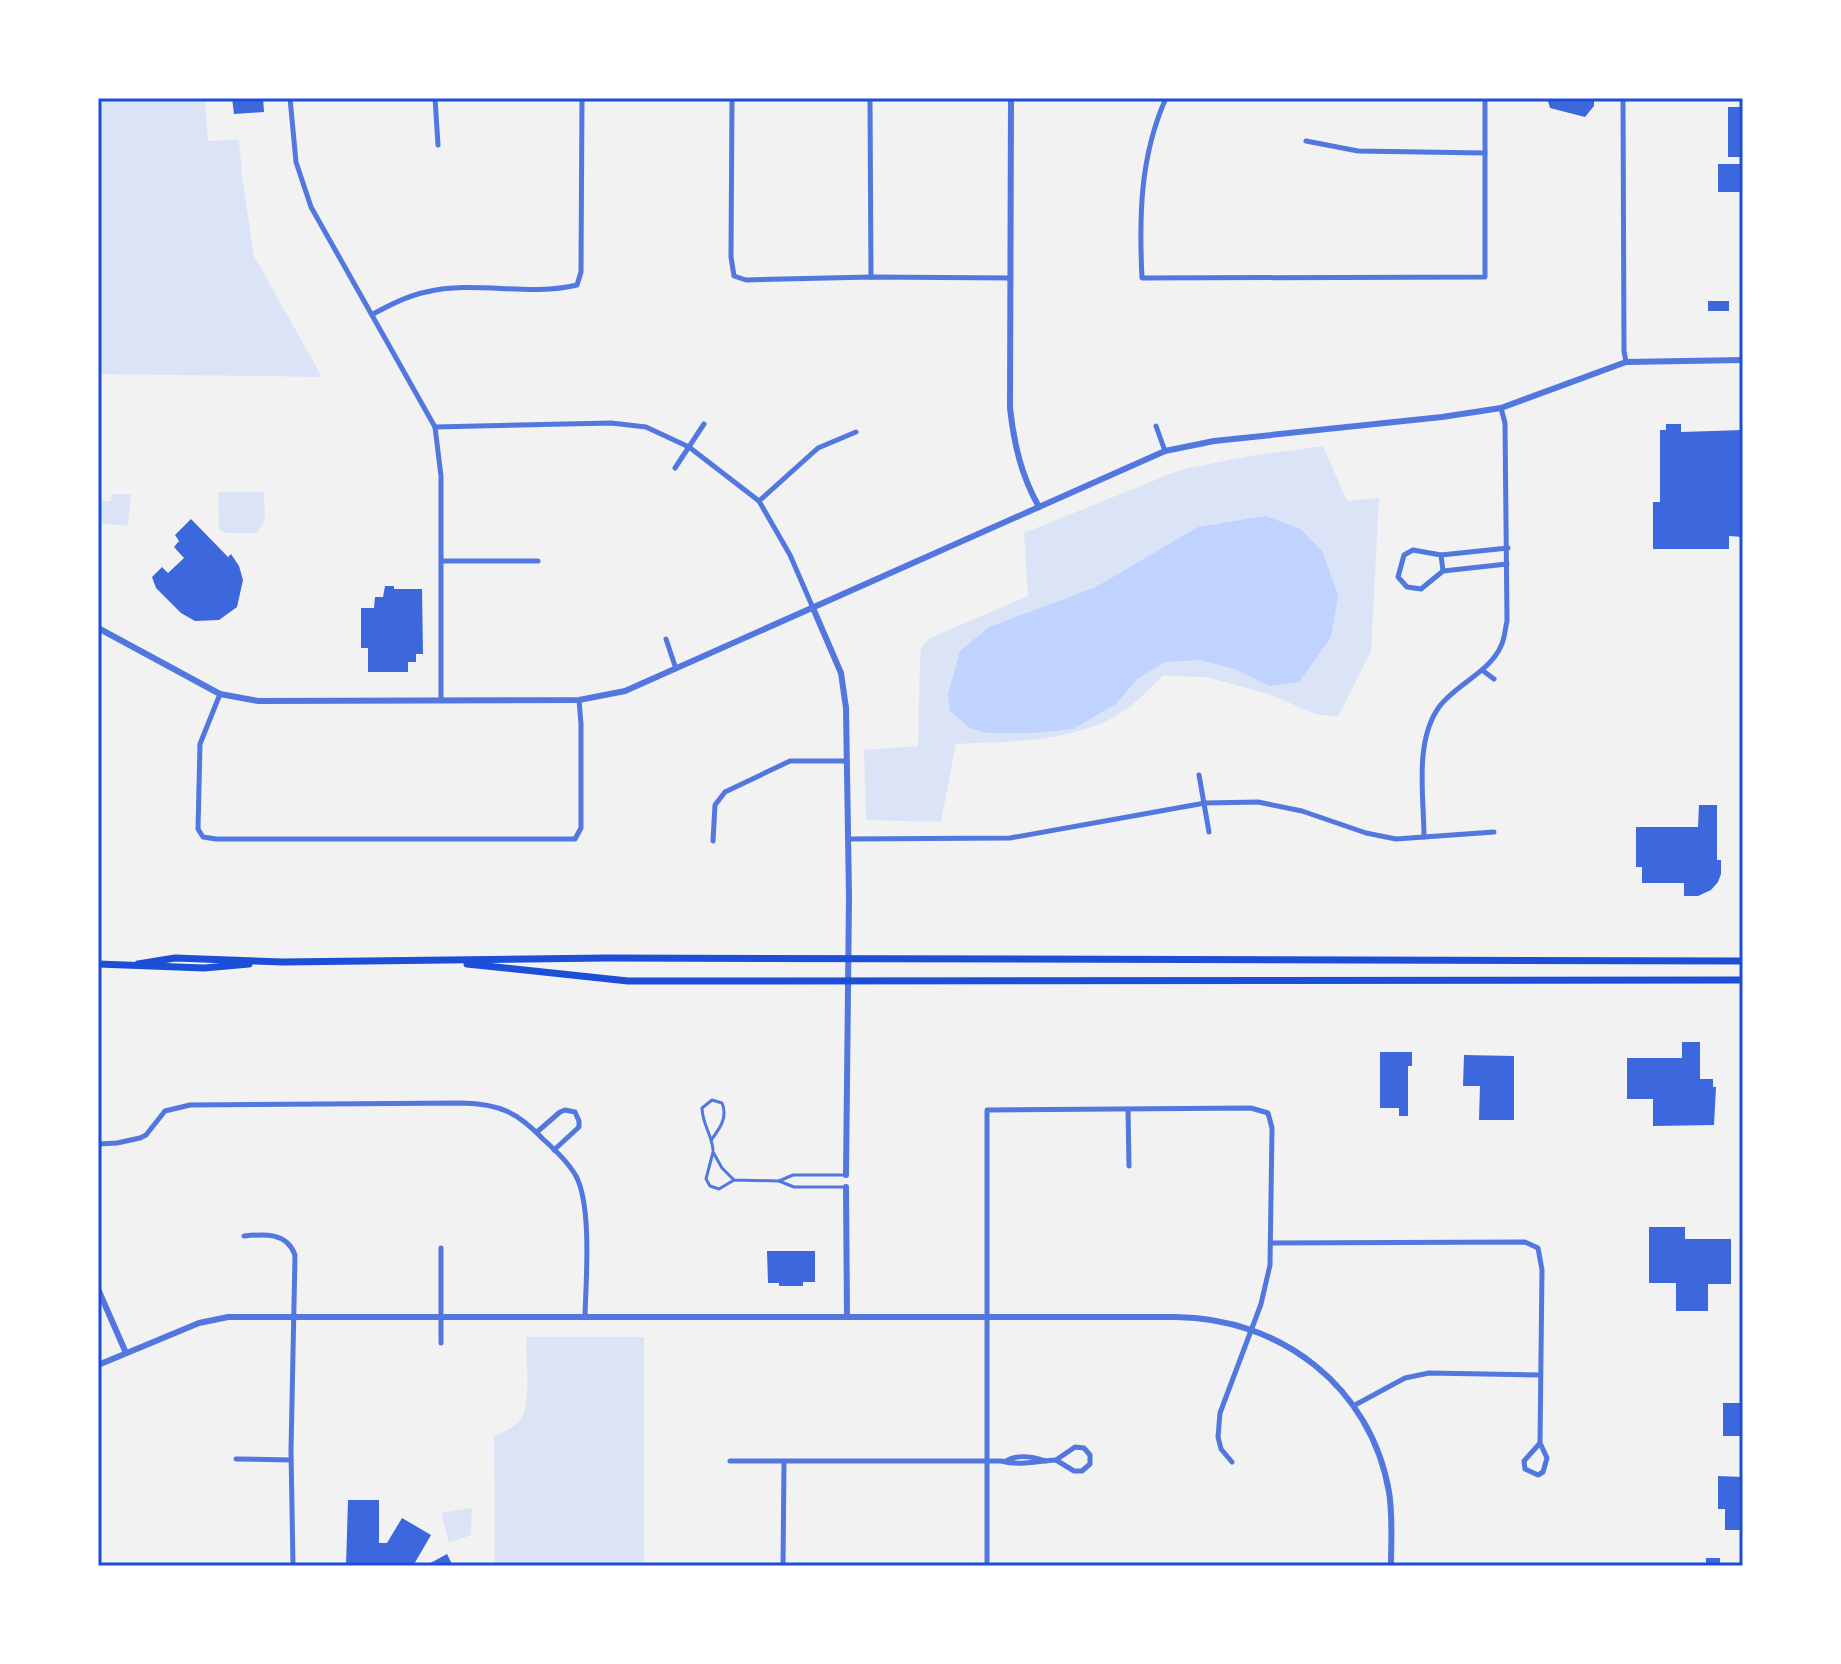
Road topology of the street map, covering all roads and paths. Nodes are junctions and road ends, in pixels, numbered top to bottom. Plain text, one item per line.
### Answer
1 (290, 98) edge
2 (435, 98) edge
3 (582, 98) edge
4 (732, 98) edge
5 (870, 98) edge
6 (1011, 98) edge
7 (1166, 98) edge
8 (1485, 98) edge
9 (1623, 98) edge
10 (1306, 141) dead end
11 (438, 145) dead end
12 (1485, 153) junction
13 (871, 277) junction
14 (1010, 278) junction
15 (373, 314) junction
16 (1743, 360) edge
17 (1626, 362) junction
18 (1501, 408) junction
19 (704, 424) dead end
20 (1156, 426) dead end
21 (435, 427) junction
22 (856, 432) dead end
23 (689, 447) junction
24 (1165, 451) junction
25 (675, 468) dead end
26 (759, 501) junction
27 (1039, 507) junction
28 (1508, 548) junction
29 (1473, 551) junction
30 (1441, 555) junction
31 (442, 561) junction
32 (538, 561) dead end
33 (1507, 564) junction
34 (1476, 566) junction
35 (1443, 571) junction
36 (813, 608) junction
37 (98, 628) edge
38 (666, 639) dead end
39 (675, 666) junction
40 (1482, 670) junction
41 (1494, 679) dead end
42 (220, 694) junction
43 (441, 700) junction
44 (579, 700) junction
45 (846, 761) junction
46 (1199, 775) dead end
47 (1205, 803) junction
48 (1209, 832) dead end
49 (1494, 832) dead end
50 (1424, 837) junction
51 (848, 839) junction
52 (713, 841) dead end
53 (437, 961) junction
54 (848, 961) junction
55 (1743, 961) edge
56 (98, 964) edge
57 (849, 980) junction
58 (1743, 980) edge
59 (1128, 1110) junction
60 (537, 1132) junction
61 (712, 1139) junction
62 (98, 1144) edge
63 (554, 1150) junction
64 (713, 1152) junction
65 (1129, 1166) dead end
66 (846, 1175) junction
67 (734, 1180) junction
68 (779, 1181) junction
69 (846, 1187) junction
70 (244, 1236) dead end
71 (1271, 1243) junction
72 (441, 1248) dead end
73 (98, 1289) edge
74 (294, 1316) junction
75 (585, 1316) junction
76 (441, 1317) junction
77 (847, 1317) junction
78 (987, 1317) junction
79 (1251, 1329) junction
80 (441, 1343) dead end
81 (126, 1353) junction
82 (98, 1365) edge
83 (1540, 1375) junction
84 (1355, 1405) junction
85 (1540, 1443) junction
86 (236, 1459) dead end
87 (291, 1460) junction
88 (1056, 1460) junction
89 (730, 1461) dead end
90 (987, 1461) junction
91 (784, 1462) junction
92 (1232, 1462) dead end
93 (293, 1566) edge
94 (783, 1566) edge
95 (987, 1566) edge
96 (1391, 1566) edge

1 - 15 street
2 - 11 street
3 - 15 street
4 - 13 street
5 - 13 street
6 - 14 street
7 - 12 street
8 - 12 street
9 - 17 street
10 - 12 street
13 - 14 street
14 - 27 street
15 - 21 street
16 - 17 street
17 - 18 street
18 - 24 street
18 - 28 street
19 - 23 street
20 - 24 street
21 - 23 street
21 - 31 street
22 - 26 street
23 - 25 street
23 - 26 street
24 - 27 street
26 - 36 street
27 - 36 street
28 - 29 street
28 - 33 street
29 - 30 street
29 - 34 street
30 - 35 street
30 - 35 street
31 - 32 street
31 - 43 street
33 - 34 street
33 - 40 street
34 - 35 street
36 - 39 street
36 - 45 street
37 - 42 street
38 - 39 street
39 - 44 street
40 - 41 street
40 - 50 street
42 - 43 street
42 - 44 street
43 - 44 street
45 - 51 street
45 - 52 street
46 - 47 street
47 - 48 street
47 - 50 street
47 - 51 street
49 - 50 street
51 - 54 street
53 - 54 main road
53 - 56 main road
53 - 57 main road
54 - 55 main road
54 - 57 street
57 - 58 main road
57 - 66 street
59 - 65 street
59 - 71 street
59 - 78 street
60 - 62 street
60 - 63 street
60 - 63 street
61 - 61 lane
61 - 64 lane
63 - 75 street
64 - 67 lane
64 - 67 lane
66 - 68 lane
66 - 69 street
67 - 68 lane
68 - 69 lane
69 - 77 street
70 - 74 street
71 - 79 street
71 - 83 street
72 - 76 street
73 - 81 street
74 - 76 street
74 - 81 street
74 - 87 street
75 - 76 street
75 - 77 street
76 - 80 street
77 - 78 street
78 - 79 street
78 - 90 street
79 - 84 street
79 - 92 street
81 - 82 street
83 - 84 street
83 - 85 street
84 - 96 street
85 - 85 street
86 - 87 street
87 - 93 street
88 - 88 street
88 - 90 street
89 - 91 street
90 - 91 street
90 - 95 street
91 - 94 street

